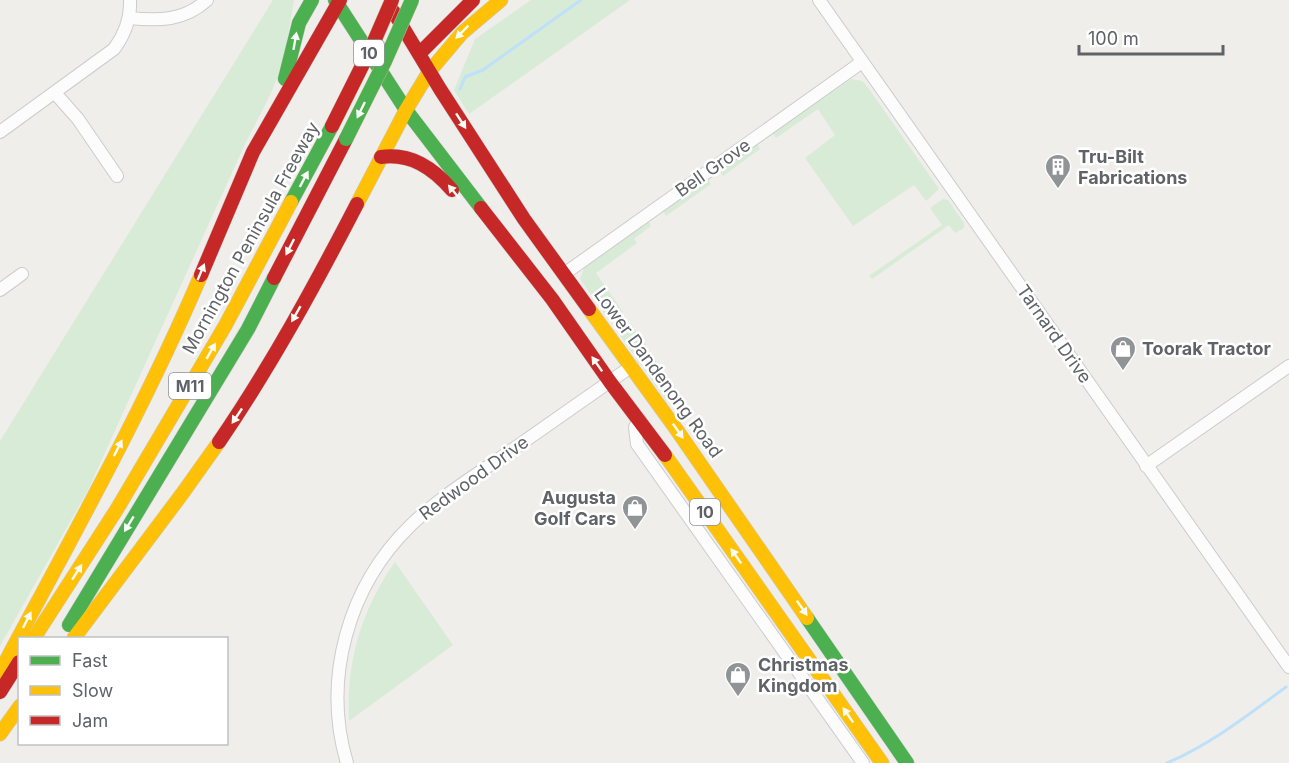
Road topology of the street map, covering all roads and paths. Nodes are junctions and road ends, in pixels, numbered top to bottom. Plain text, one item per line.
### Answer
1 (130, 0) edge
2 (207, 0) edge
3 (312, 0) edge
4 (386, 0) edge
5 (392, 0) edge
6 (412, 0) edge
7 (473, 0) edge
8 (501, 0) edge
9 (819, 0) edge
10 (338, 1) edge
11 (129, 18) junction
12 (419, 54) junction
13 (862, 62) junction
14 (426, 77) junction
15 (55, 93) junction
16 (406, 110) junction
17 (0, 132) edge
18 (262, 136) junction
19 (381, 157) junction
20 (117, 176) dead end
21 (496, 201) dead end
22 (503, 214) dead end
23 (524, 264) junction
24 (22, 274) dead end
25 (564, 274) junction
26 (541, 285) junction
27 (0, 290) edge
28 (632, 366) junction
29 (1289, 366) edge
30 (610, 382) junction
31 (640, 420) junction
32 (1146, 466) junction
33 (19, 637) edge
34 (35, 637) edge
35 (62, 637) edge
36 (75, 637) edge
37 (18, 638) edge
38 (18, 665) edge
39 (1289, 668) edge
40 (0, 672) edge
41 (0, 692) edge
42 (18, 711) edge
43 (0, 734) edge
44 (346, 763) edge
45 (863, 763) edge
46 (882, 763) edge
47 (908, 763) edge

1 - 11 street
2 - 11 street
18 -> 3 main road
4 - 12 main road, 10
34 -> 5 main road, Mornington Peninsula Freeway / M11, bridge
6 -> 35 main road, Mornington Peninsula Freeway / M11, bridge
7 - 12 main road
8 -> 14 main road
9 - 13 street, Tarnard Drive
10 - 16 main road, 10
10 - 18 main road
11 - 15 street
12 - 14 main road
13 - 25 street, Bell Grove
13 - 32 street, Tarnard Drive
14 - 16 main road
14 - 21 main road
14 -> 25 main road, Lower Dandenong Road / 10
15 - 17 street
15 - 20 street
16 - 19 main road
16 - 23 main road, 10
33 -> 18 main road
23 -> 19 main road
19 -> 36 main road
22 - 26 main road
23 - 26 main road, 10
24 - 27 street
25 - 28 main road, Lower Dandenong Road / 10
30 -> 26 main road, 10
28 - 30 street, Redwood Drive
28 -> 47 main road, Lower Dandenong Road / 10
29 - 32 street
30 - 31 main road, 10
30 - 44 street, Redwood Drive
31 - 45 street
46 -> 31 main road, 10
32 - 39 street, Tarnard Drive
40 -> 37 main road
38 - 41 main road
42 - 43 main road

